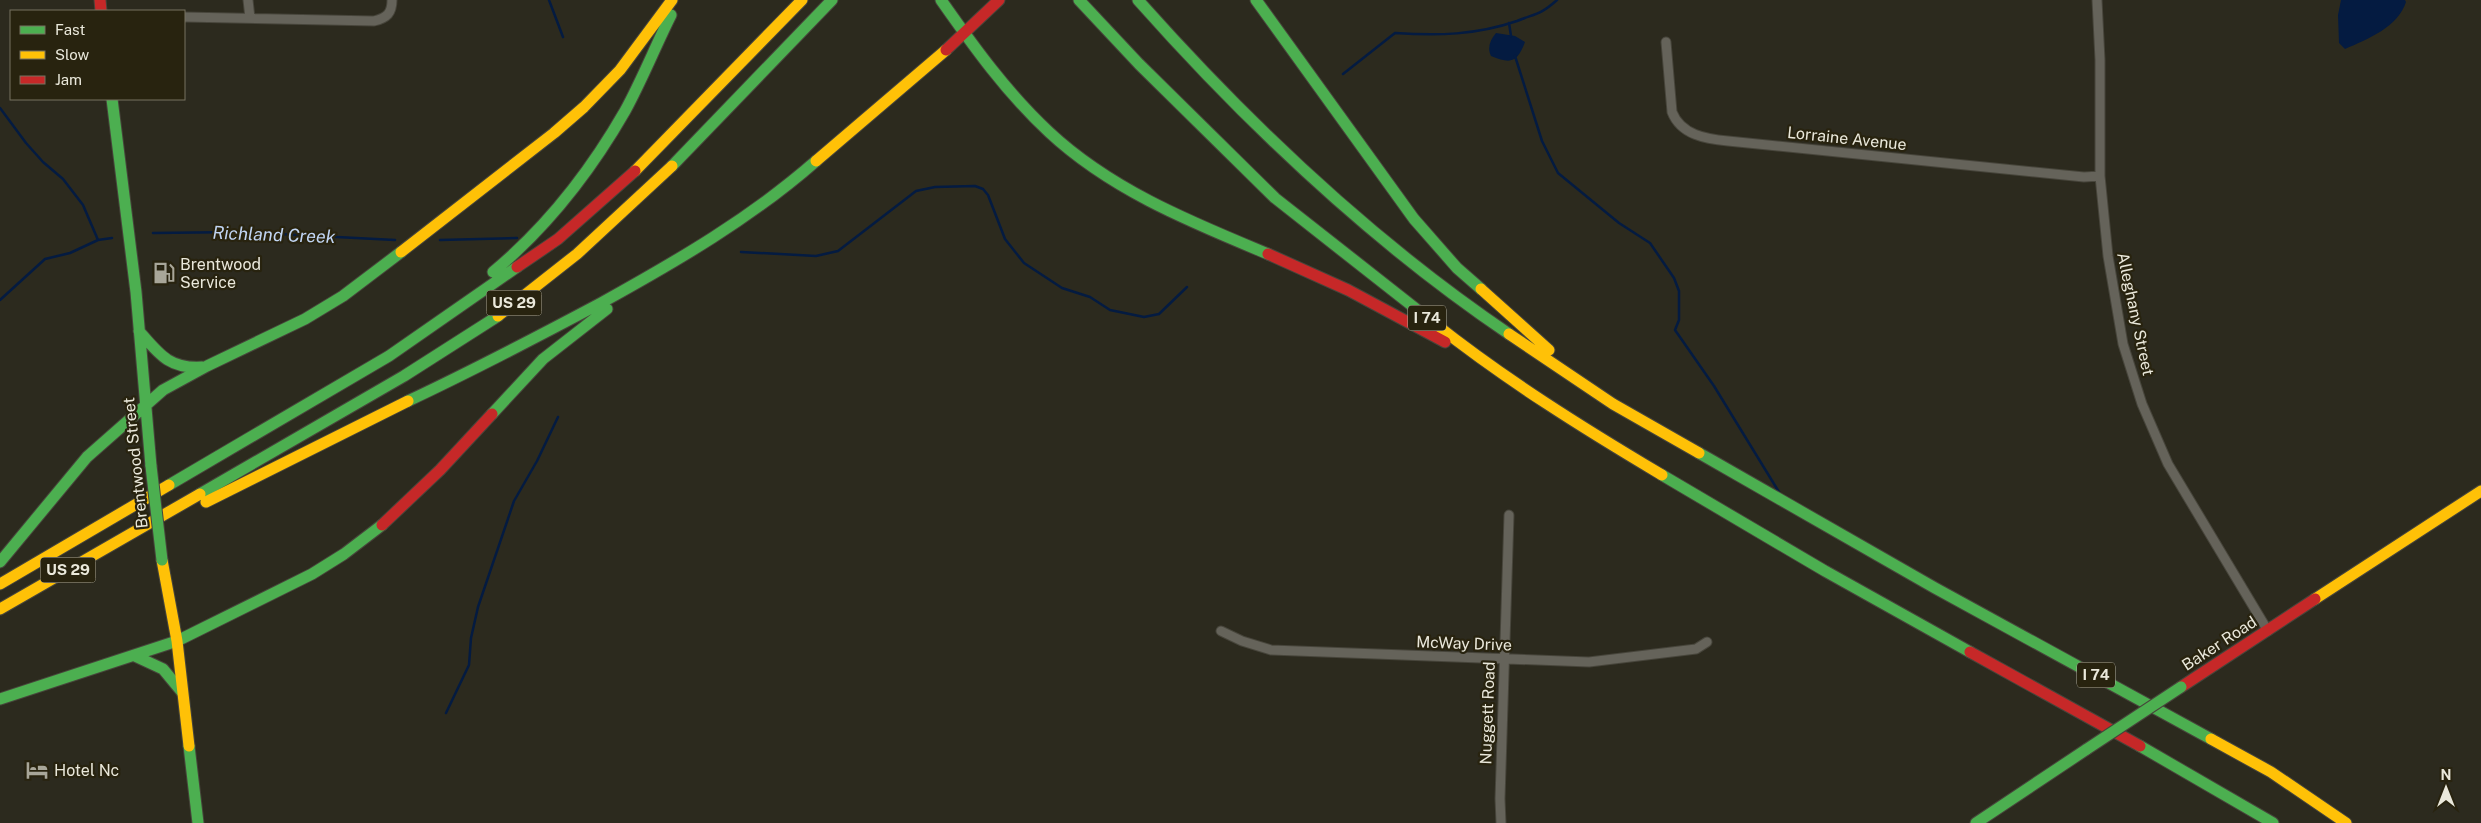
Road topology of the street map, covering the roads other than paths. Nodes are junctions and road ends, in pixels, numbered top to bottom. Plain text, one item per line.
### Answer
1 (248, 0) edge
2 (392, 0) edge
3 (672, 0) edge
4 (679, 0) edge
5 (802, 0) edge
6 (832, 0) edge
7 (942, 0) edge
8 (999, 0) edge
9 (1079, 0) edge
10 (1138, 0) edge
11 (1256, 0) edge
12 (2097, 0) edge
13 (185, 17) edge
14 (250, 18) junction
15 (965, 34) junction
16 (1666, 42) dead end
17 (112, 100) edge
18 (2100, 176) junction
19 (659, 271) junction
20 (139, 331) junction
21 (424, 334) junction
22 (1480, 360) junction
23 (207, 366) junction
24 (145, 404) junction
25 (1613, 404) junction
26 (2481, 491) edge
27 (1509, 515) dead end
28 (137, 531) junction
29 (0, 562) edge
30 (0, 584) edge
31 (0, 609) edge
32 (1221, 631) dead end
33 (2268, 631) junction
34 (177, 641) junction
35 (1707, 642) dead end
36 (134, 656) junction
37 (1504, 659) junction
38 (182, 692) junction
39 (0, 699) edge
40 (198, 823) edge
41 (1501, 823) edge
42 (1976, 823) edge
43 (2274, 823) edge
44 (2346, 823) edge

1 - 14 street
2 - 14 street
3 - 23 main road
4 - 21 main road
5 - 21 main road, US 29
6 - 28 main road, US 29
7 - 15 main road
8 - 15 main road
9 - 22 main road, I 74
10 - 25 main road, I 74
11 - 25 main road
12 - 18 street, Alleghany Street
13 - 14 street
15 - 19 main road
15 - 22 main road
16 - 18 street, Lorraine Avenue
17 - 20 main road, Brentwood Street
18 - 33 street, Alleghany Street
19 - 28 main road
19 - 34 main road
20 - 23 main road
20 - 24 main road, Brentwood Street
21 - 30 main road, US 29
22 - 43 main road, I 74
23 - 24 main road
24 - 29 main road
24 - 34 main road, Brentwood Street, bridge
25 - 44 main road, I 74
26 - 33 main road, Baker Road
27 - 37 street, Nuggett Road
28 - 31 main road, US 29
32 - 37 street, McWay Drive
33 - 42 main road, Baker Road, bridge
34 - 36 main road
34 - 38 main road, Brentwood Street
35 - 37 street, McWay Drive
36 - 38 main road
36 - 39 main road
37 - 41 street, Nuggett Road
38 - 40 main road, Brentwood Street

